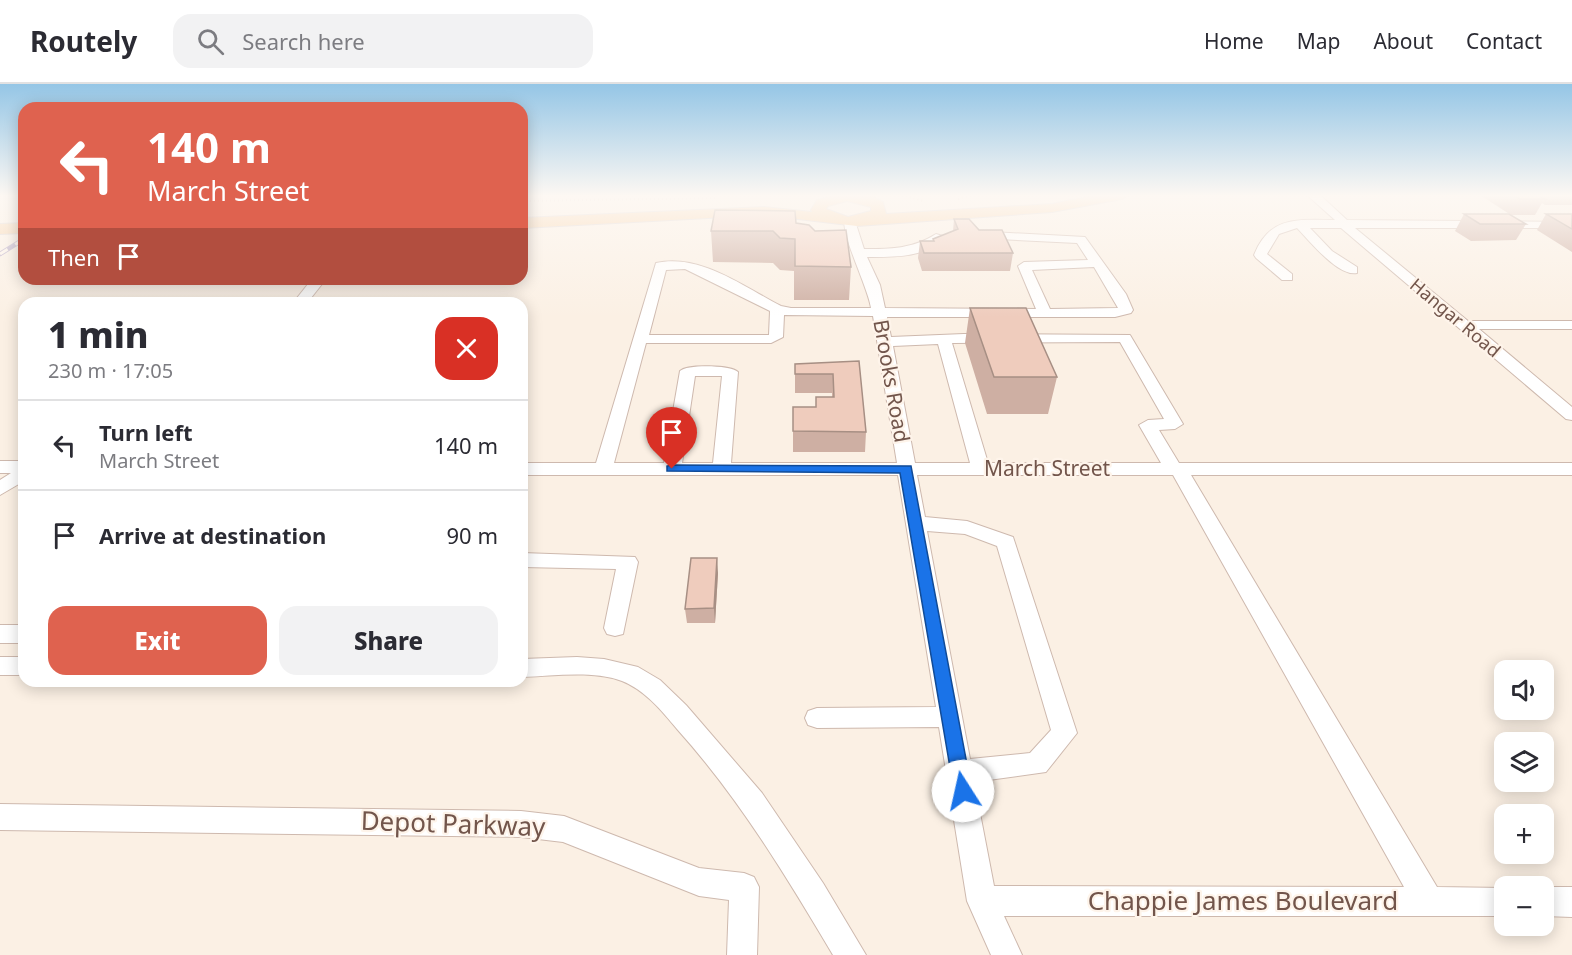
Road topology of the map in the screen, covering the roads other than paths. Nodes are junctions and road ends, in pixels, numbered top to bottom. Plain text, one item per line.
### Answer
1 (852, 236) edge
2 (945, 236) edge
3 (1007, 236) edge
4 (1268, 236) edge
5 (1310, 236) edge
6 (1358, 236) edge
7 (18, 241) edge
8 (0, 242) edge
9 (860, 253) junction
10 (1099, 263) junction
11 (1352, 270) dead end
12 (1287, 277) dead end
13 (314, 285) edge
14 (305, 297) edge
15 (777, 309) junction
16 (879, 313) junction
17 (1045, 313) junction
18 (1463, 325) junction
19 (1572, 325) edge
20 (639, 339) junction
21 (944, 340) junction
22 (883, 342) junction
23 (1572, 415) edge
24 (0, 466) edge
25 (18, 467) edge
26 (528, 469) edge
27 (603, 469) junction
28 (672, 469) junction
29 (721, 469) junction
30 (906, 469) junction
31 (981, 469) junction
32 (1176, 469) junction
33 (1572, 469) edge
34 (18, 476) edge
35 (0, 489) edge
36 (916, 523) junction
37 (528, 560) edge
38 (615, 628) dead end
39 (0, 634) edge
40 (18, 634) edge
41 (0, 666) edge
42 (18, 666) edge
43 (528, 668) edge
44 (951, 717) junction
45 (818, 718) dead end
46 (960, 772) junction
47 (0, 817) edge
48 (982, 901) junction
49 (1429, 902) junction
50 (1494, 902) edge
51 (1554, 902) edge
52 (1572, 902) edge
53 (742, 955) edge
54 (851, 955) edge
55 (1007, 955) edge

1 - 9 street, Brooks Road
2 - 9 street
3 - 10 street
4 - 12 street
5 - 11 street
6 - 18 street, Hangar Road
7 - 8 main road
9 - 16 street, Brooks Road
10 - 17 street
10 - 17 street
13 - 14 street
15 - 16 street
15 - 20 street
15 - 20 street
16 - 17 street
16 - 22 street, Brooks Road
18 - 19 street
18 - 23 street, Hangar Road
20 - 27 street
21 - 22 street
21 - 31 street
21 - 32 street
22 - 30 street, Brooks Road
24 - 25 street
26 - 27 street, March Street
27 - 28 street, March Street
28 - 29 street, March Street
28 - 29 street
29 - 30 street, March Street
30 - 31 street, March Street
30 - 36 street, Brooks Road
31 - 32 street, March Street
32 - 33 street, March Street
32 - 49 street
34 - 35 street
36 - 44 street, Brooks Road
36 - 46 street
37 - 38 street
39 - 40 street
41 - 42 street
43 - 54 street
44 - 45 street
44 - 46 street, Brooks Road
46 - 48 street, Brooks Road
47 - 53 street, Depot Parkway
48 - 49 street, Chappie James Boulevard
48 - 55 street, Brooks Road
49 - 50 street, Chappie James Boulevard
51 - 52 street

